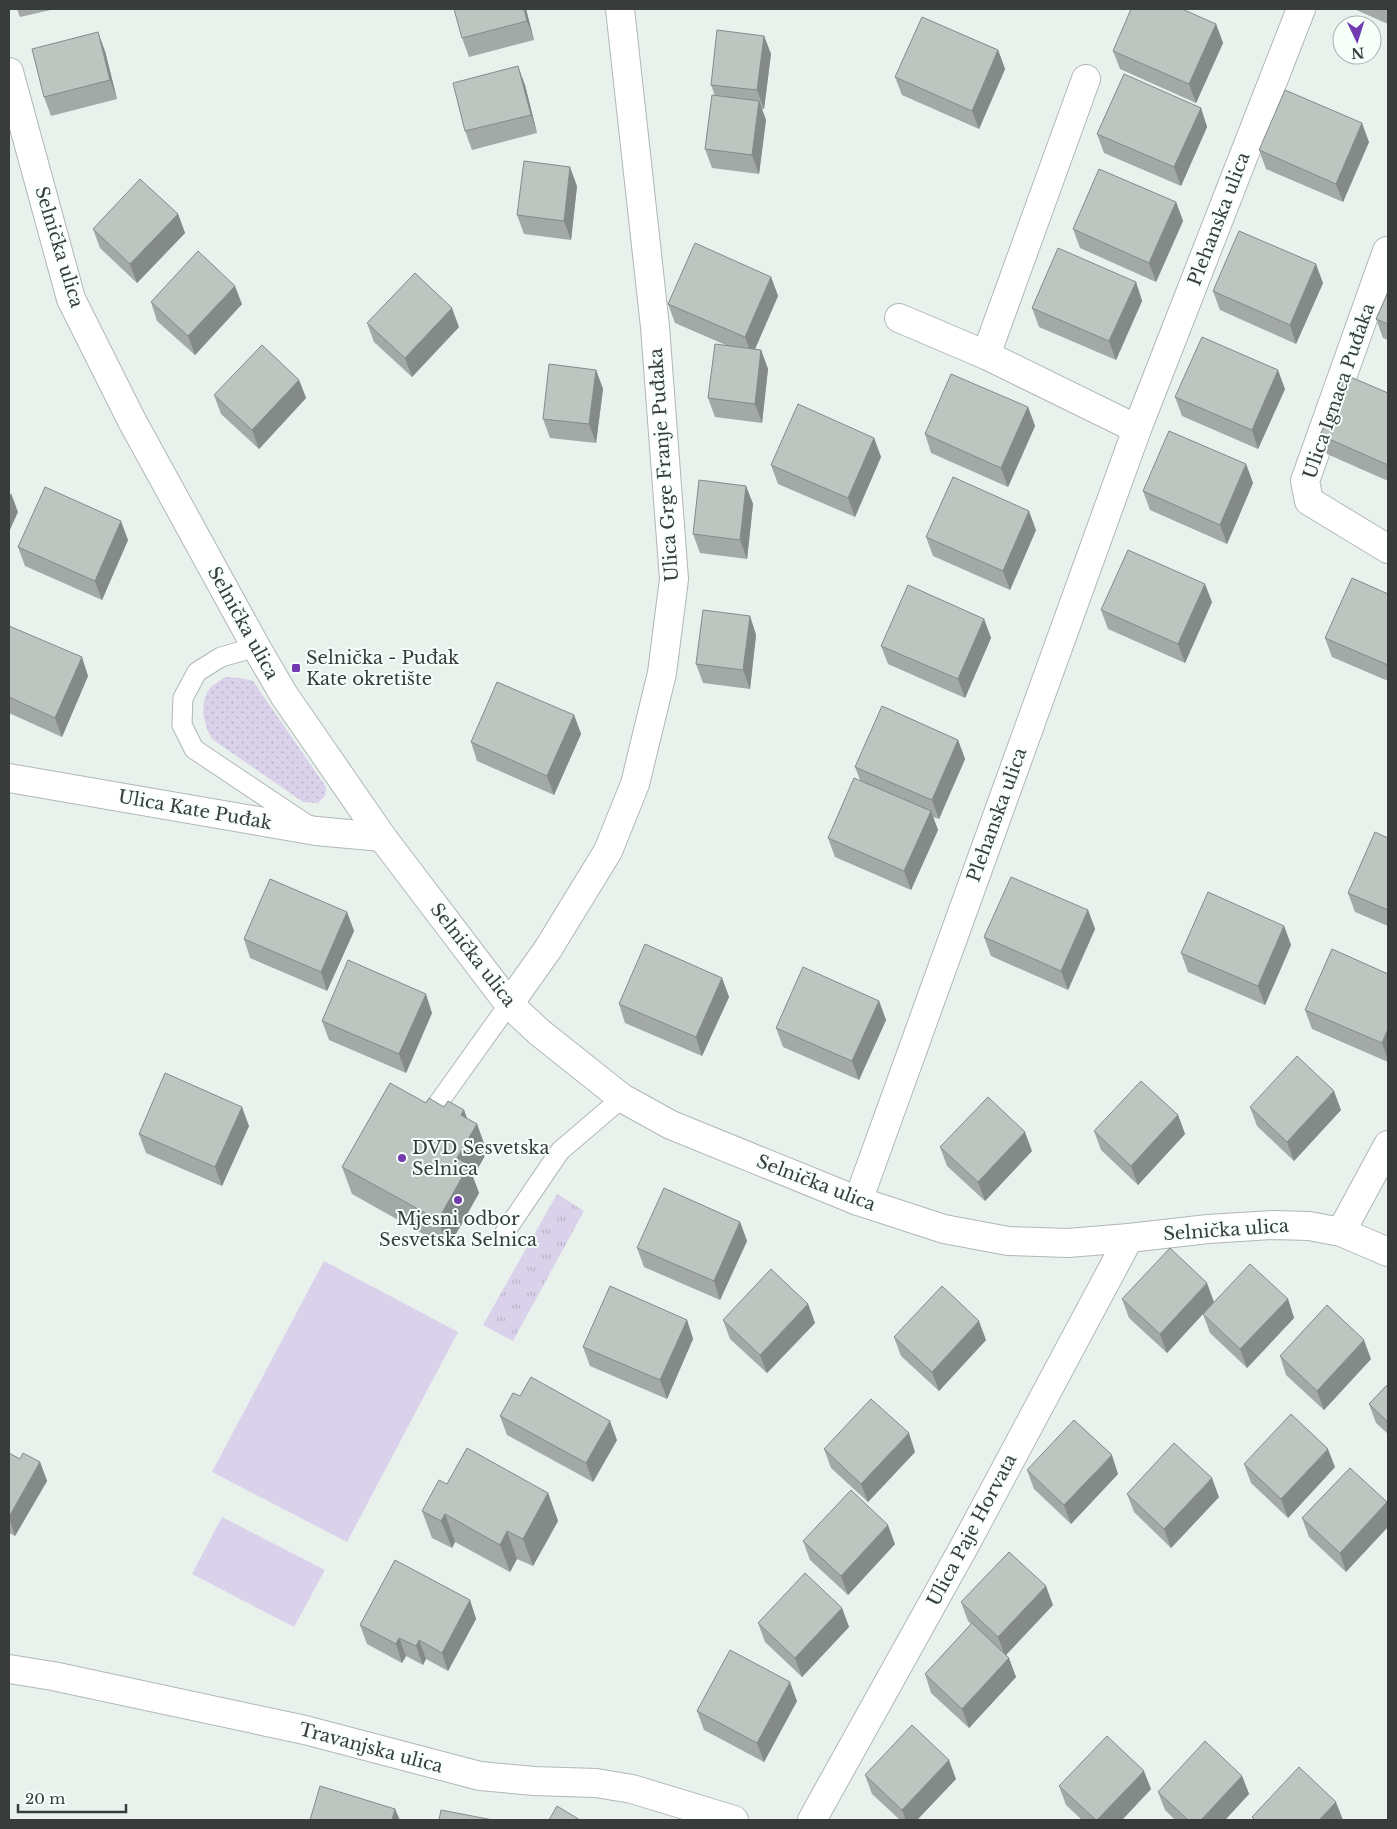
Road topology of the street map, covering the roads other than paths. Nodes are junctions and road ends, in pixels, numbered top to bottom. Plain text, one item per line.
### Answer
1 (620, 9) edge
2 (1301, 9) edge
3 (9, 72) edge
4 (1086, 79) dead end
5 (1387, 251) edge
6 (899, 318) dead end
7 (986, 355) junction
8 (1137, 429) junction
9 (1388, 549) edge
10 (256, 647) junction
11 (9, 778) edge
12 (316, 831) junction
13 (382, 837) junction
14 (509, 1004) junction
15 (622, 1098) junction
16 (429, 1116) edge
17 (1388, 1145) edge
18 (858, 1201) junction
19 (505, 1232) dead end
20 (1341, 1232) junction
21 (1129, 1238) junction
22 (1388, 1252) edge
23 (9, 1669) edge
24 (734, 1820) edge
25 (812, 1820) edge

1 - 14 street, Ulica Grge Franje Puđaka
2 - 8 street, Plehanska ulica
3 - 10 street, Selnička ulica
4 - 7 street
5 - 9 street, Ulica Ignaca Puđaka
6 - 7 street
7 - 8 street
8 - 18 street, Plehanska ulica
10 - 12 lane
10 - 13 street, Selnička ulica
11 - 12 street, Ulica Kate Puđak
12 - 13 street, Ulica Kate Puđak
13 - 14 street, Selnička ulica
14 - 15 street, Selnička ulica
14 - 16 lane
15 - 18 street, Selnička ulica
15 - 19 lane
17 - 20 street
18 - 21 street, Selnička ulica
20 - 21 street, Selnička ulica
20 - 22 street, Selnička ulica
21 - 25 street, Ulica Paje Horvata
23 - 24 street, Travanjska ulica

